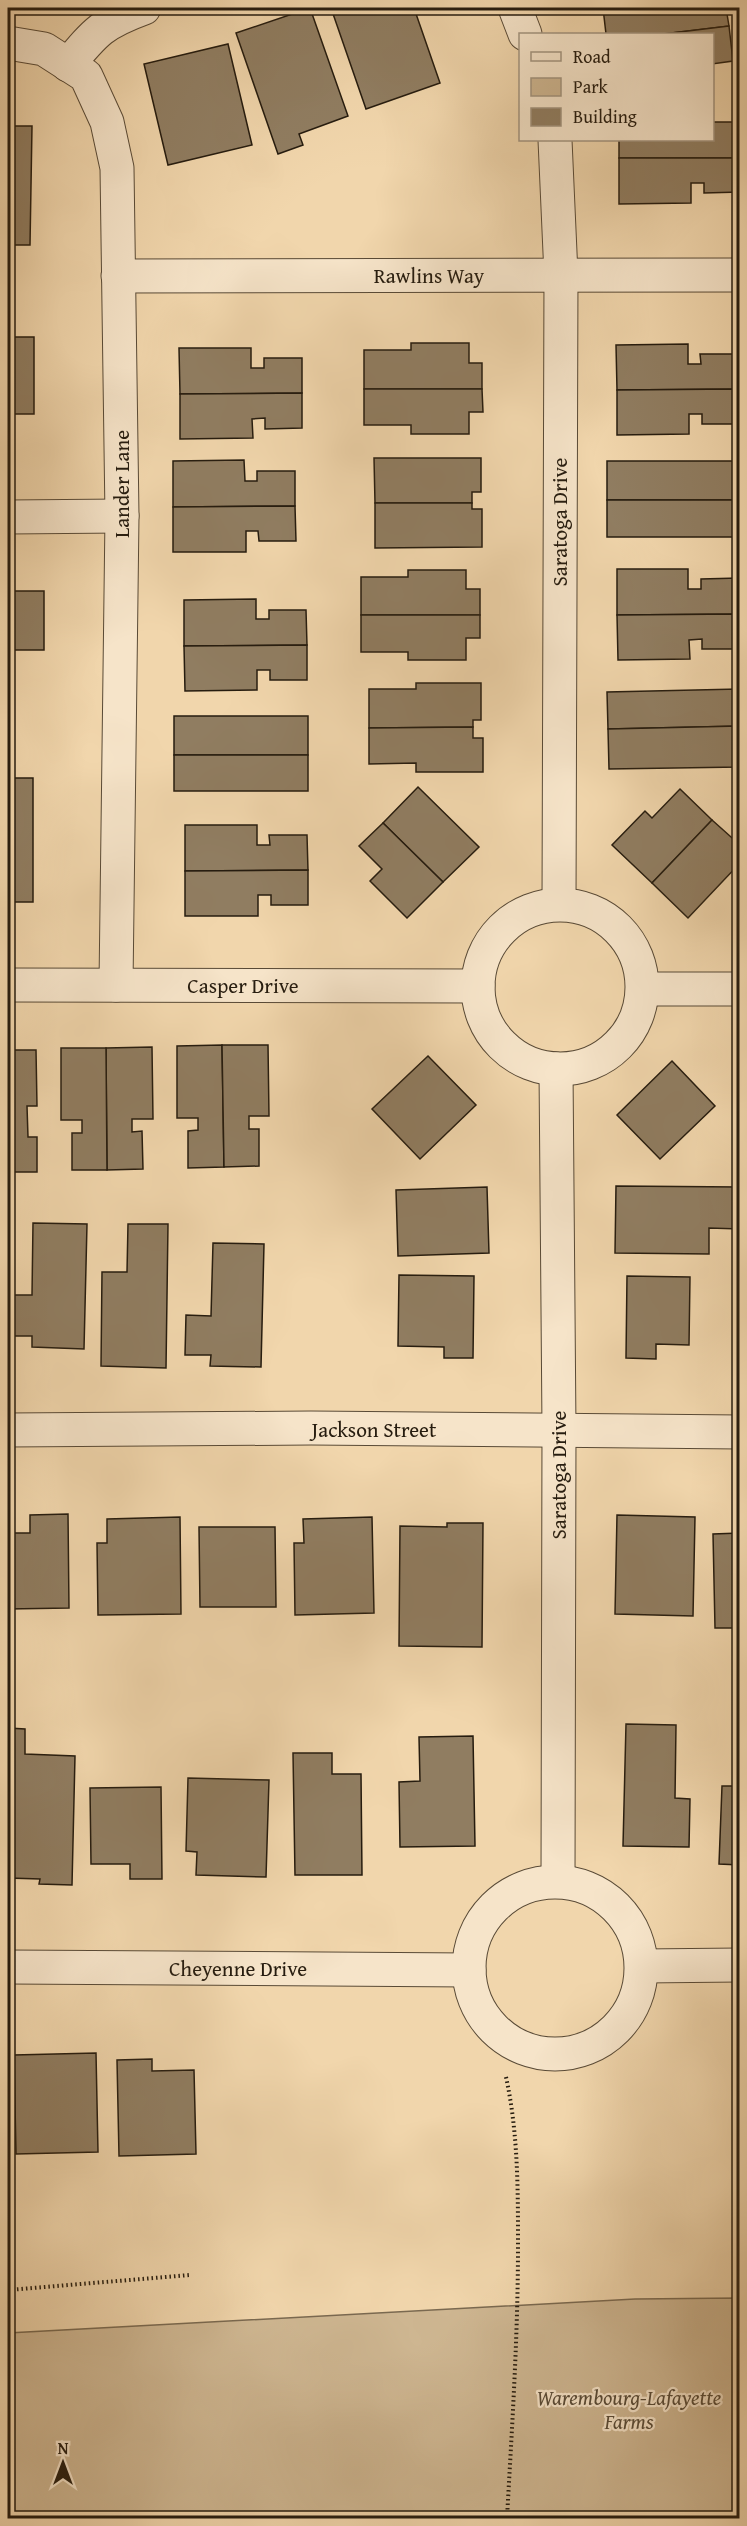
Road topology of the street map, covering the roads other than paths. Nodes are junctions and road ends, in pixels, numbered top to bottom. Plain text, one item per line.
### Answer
1 (144, 8) edge
2 (515, 8) edge
3 (525, 33) edge
4 (8, 43) edge
5 (68, 64) junction
6 (555, 141) edge
7 (561, 275) junction
8 (740, 275) edge
9 (118, 276) junction
10 (122, 516) junction
11 (8, 517) edge
12 (559, 904) junction
13 (8, 985) edge
14 (116, 985) junction
15 (478, 986) junction
16 (643, 989) junction
17 (740, 989) edge
18 (556, 1069) junction
19 (559, 1429) junction
20 (8, 1430) edge
21 (740, 1432) edge
22 (558, 1881) junction
23 (740, 1965) edge
24 (642, 1966) junction
25 (8, 1967) edge
26 (468, 1970) junction

1 - 5 street
2 - 3 street
4 - 5 street, Lander Lane
5 - 9 street, Lander Lane
6 - 7 street, Saratoga Drive
7 - 8 street, Rawlins Way
7 - 9 street, Rawlins Way
7 - 12 street, Saratoga Drive
9 - 10 street, Lander Lane
10 - 11 street
10 - 14 street, Lander Lane
12 - 15 street
12 - 16 street
13 - 14 street, Casper Drive
14 - 15 street, Casper Drive
15 - 18 street
16 - 17 street
16 - 18 street
18 - 19 street, Saratoga Drive
19 - 20 street, Jackson Street
19 - 21 street, Jackson Street
19 - 22 street, Saratoga Drive
22 - 24 street
22 - 26 street
23 - 24 street
24 - 26 street
25 - 26 street, Cheyenne Drive

